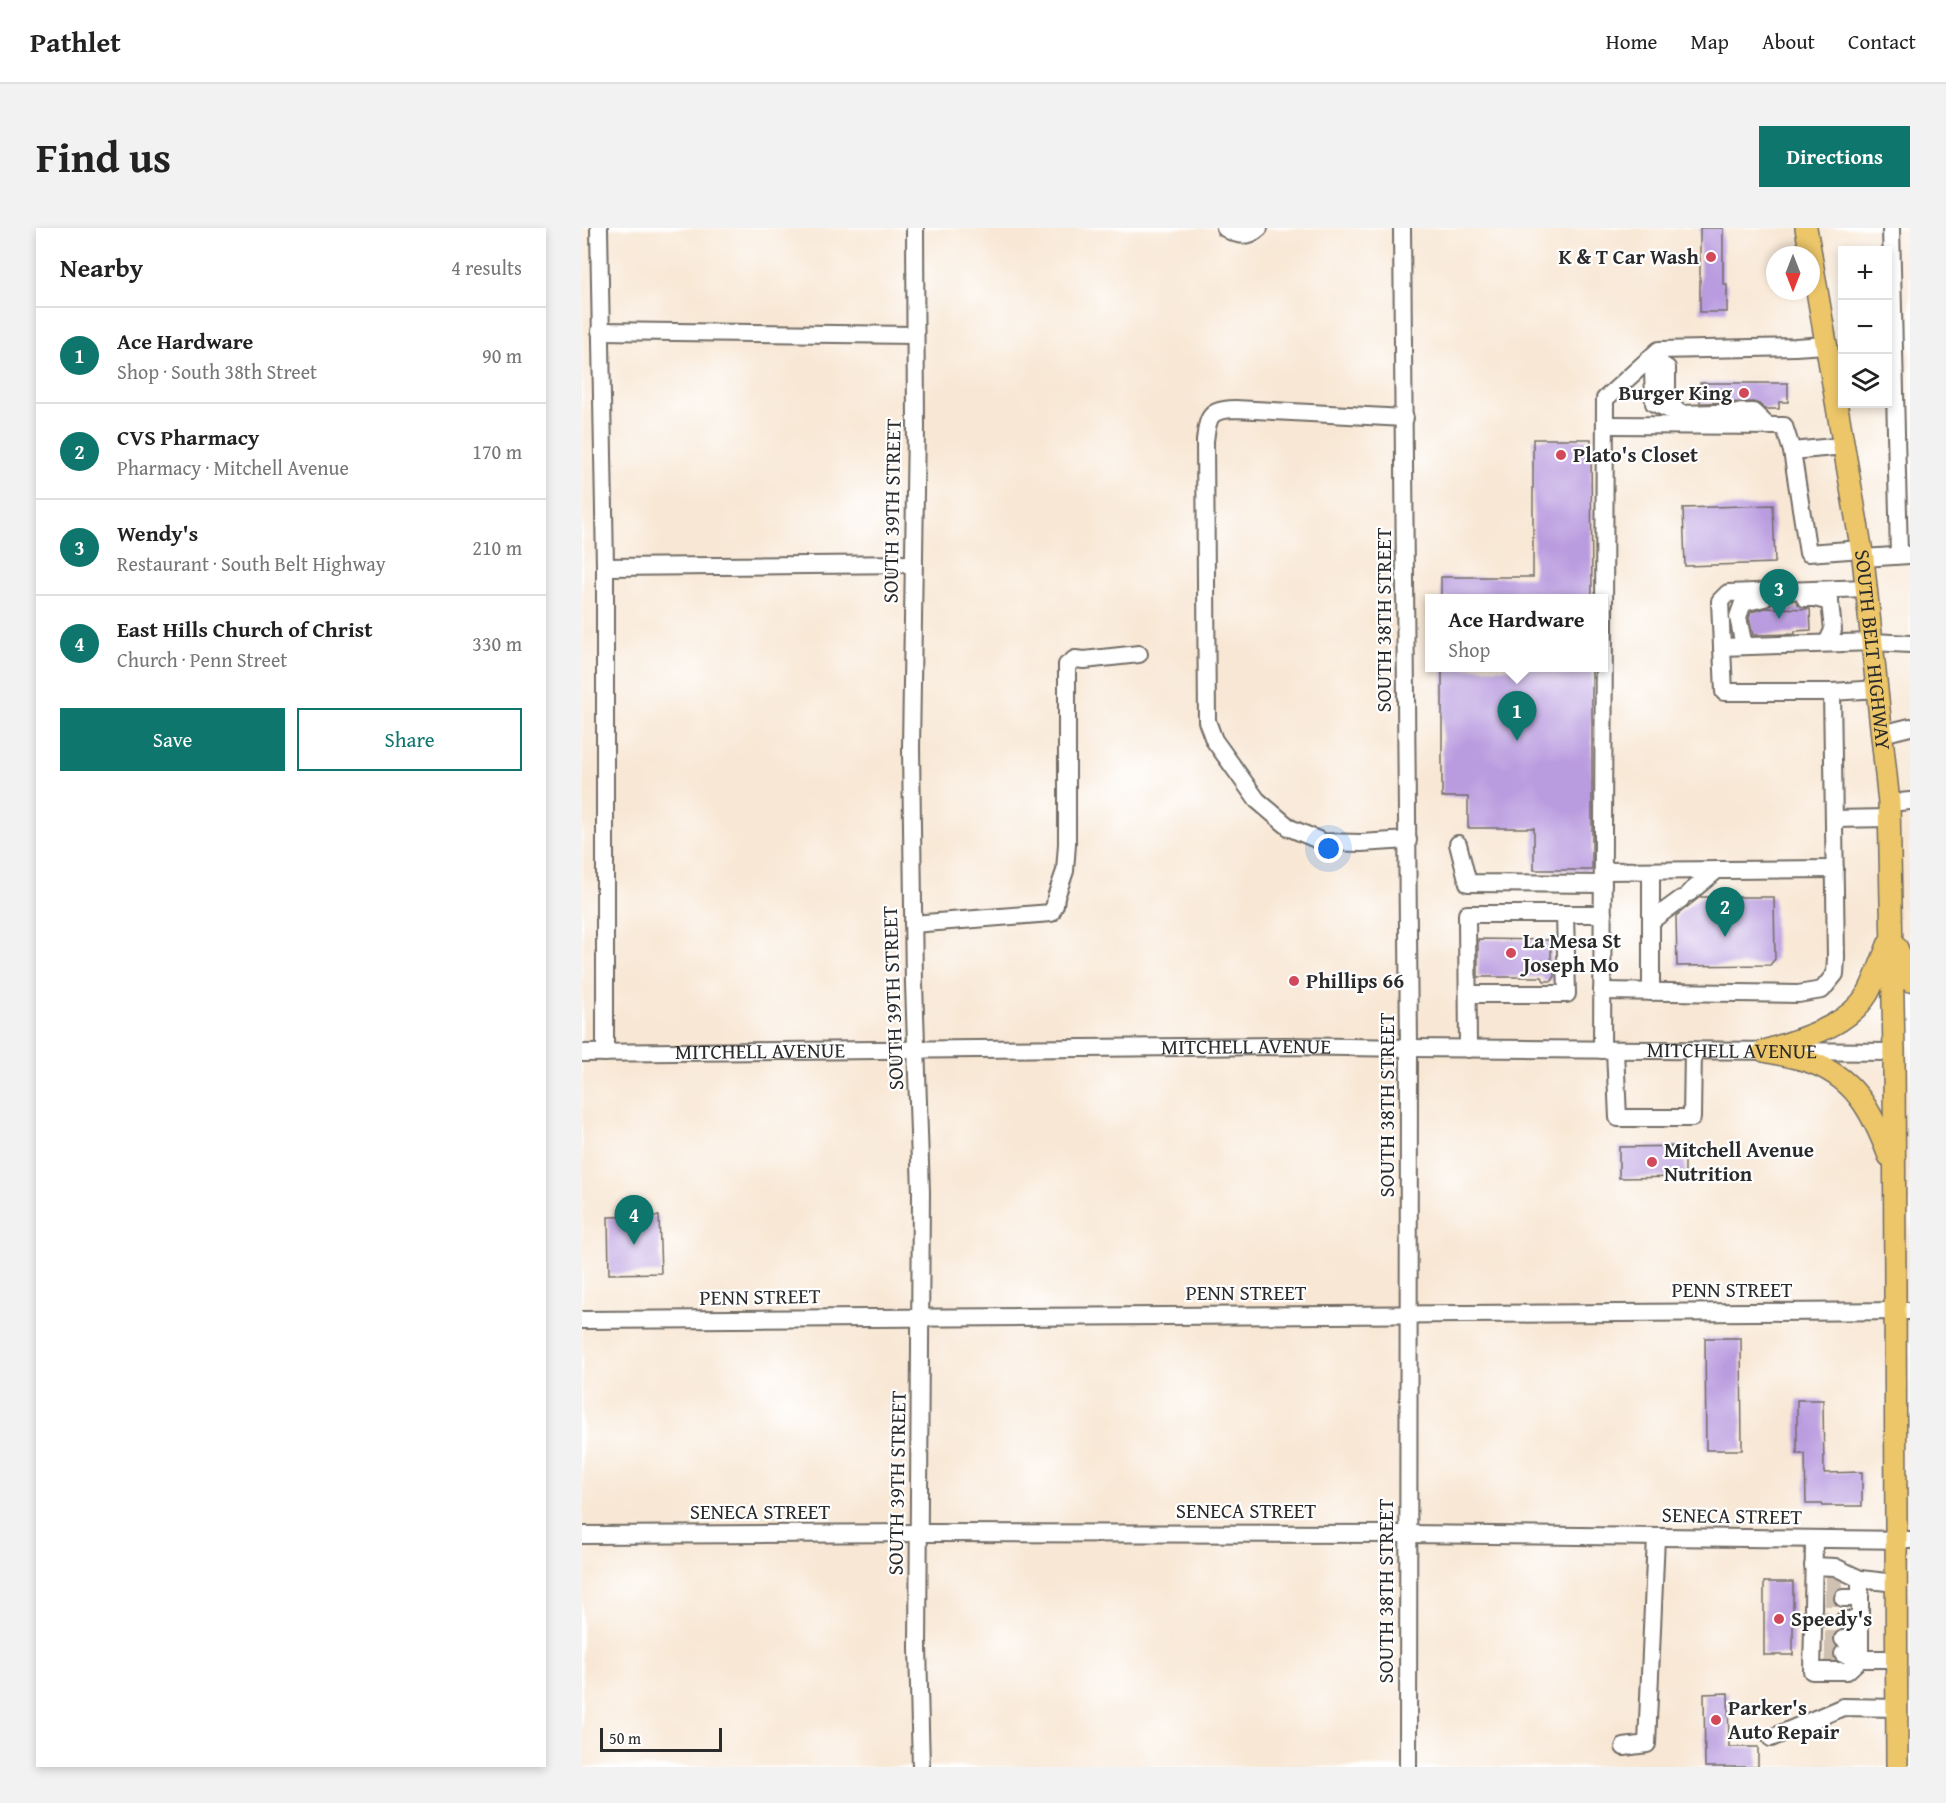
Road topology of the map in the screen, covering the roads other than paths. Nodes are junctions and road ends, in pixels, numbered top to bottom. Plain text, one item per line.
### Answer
1 (599, 228) edge
2 (915, 228) edge
3 (1225, 228) edge
4 (1259, 228) edge
5 (1402, 228) edge
6 (1806, 228) edge
7 (1891, 228) edge
8 (1809, 246) edge
9 (1818, 300) edge
10 (1893, 312) junction
11 (1910, 312) edge
12 (600, 331) junction
13 (915, 335) junction
14 (1826, 345) junction
15 (1659, 357) junction
16 (1405, 418) junction
17 (1605, 425) junction
18 (1768, 426) junction
19 (1844, 446) junction
20 (1792, 451) junction
21 (1862, 554) junction
22 (1904, 555) edge
23 (914, 564) junction
24 (605, 567) junction
25 (1867, 588) junction
26 (1604, 594) edge
27 (1873, 642) junction
28 (1827, 644) junction
29 (1910, 644) edge
30 (1744, 646) junction
31 (1722, 647) junction
32 (1139, 654) dead end
33 (1604, 672) edge
34 (1878, 689) junction
35 (1832, 692) junction
36 (1910, 728) edge
37 (1882, 734) junction
38 (1910, 801) edge
39 (1889, 810) junction
40 (1834, 819) junction
41 (1408, 840) junction
42 (1458, 844) dead end
43 (1835, 868) junction
44 (1717, 870) junction
45 (1651, 871) junction
46 (1603, 878) junction
47 (1565, 914) junction
48 (1603, 914) junction
49 (1651, 921) junction
50 (913, 924) junction
51 (1892, 933) junction
52 (1910, 981) edge
53 (1602, 991) junction
54 (1652, 992) junction
55 (1468, 994) junction
56 (1410, 1048) junction
57 (1468, 1049) junction
58 (917, 1050) junction
59 (1608, 1050) junction
60 (1694, 1050) junction
61 (1764, 1051) junction
62 (1902, 1052) edge
63 (582, 1053) edge
64 (605, 1053) junction
65 (1910, 1131) edge
66 (1894, 1168) junction
67 (1902, 1311) edge
68 (1409, 1315) junction
69 (921, 1317) junction
70 (582, 1320) edge
71 (920, 1533) junction
72 (1410, 1534) junction
73 (582, 1535) edge
74 (1656, 1537) junction
75 (1814, 1539) junction
76 (1903, 1540) edge
77 (1814, 1566) junction
78 (1896, 1582) junction
79 (1853, 1589) junction
80 (1818, 1594) dead end
81 (1818, 1643) dead end
82 (1843, 1646) tunnel mouth
83 (1860, 1651) junction
84 (1896, 1659) junction
85 (1896, 1708) junction
86 (1771, 1738) dead end
87 (1624, 1747) dead end
88 (921, 1767) edge
89 (1408, 1767) edge
90 (1897, 1767) edge

1 - 12 street
2 - 13 street, SOUTH 39TH STREET
3 - 4 street
5 - 16 street, SOUTH 38TH STREET
6 - 8 main road, SOUTH BELT HIGHWAY
7 - 10 street
9 - 14 main road, SOUTH BELT HIGHWAY
10 - 11 street
10 - 22 street
12 - 13 street
12 - 24 street
13 - 23 street, SOUTH 39TH STREET
14 - 15 street
14 - 19 main road, SOUTH BELT HIGHWAY
15 - 17 street
15 - 18 street
16 - 41 street, SOUTH 38TH STREET
16 - 41 street
17 - 18 street
17 - 26 street
18 - 20 street
19 - 20 street
19 - 21 main road, SOUTH BELT HIGHWAY
20 - 21 street
21 - 22 street
21 - 25 main road, SOUTH BELT HIGHWAY
23 - 24 street
23 - 50 street, SOUTH 39TH STREET
24 - 64 street
25 - 27 main road, SOUTH BELT HIGHWAY
25 - 31 street
27 - 28 street
27 - 29 street
27 - 34 main road, SOUTH BELT HIGHWAY
28 - 30 street
28 - 30 street
30 - 31 street
31 - 35 street
32 - 50 street
33 - 46 street
34 - 35 street
34 - 37 main road, SOUTH BELT HIGHWAY
35 - 40 street
36 - 37 street
37 - 39 main road, SOUTH BELT HIGHWAY
38 - 39 street
39 - 40 street
39 - 51 main road, SOUTH BELT HIGHWAY
40 - 43 street
41 - 56 street, SOUTH 38TH STREET
42 - 46 street
43 - 44 street
43 - 54 street
44 - 45 street
44 - 49 street
45 - 46 street
45 - 49 street
46 - 48 street
47 - 48 street
47 - 55 street
47 - 55 street
48 - 53 street
49 - 54 street
50 - 58 street, SOUTH 39TH STREET
51 - 52 main road
51 - 61 main road
51 - 62 main road, SOUTH BELT HIGHWAY
53 - 54 street
53 - 59 street
55 - 57 street
56 - 57 street, MITCHELL AVENUE
56 - 58 street, MITCHELL AVENUE
56 - 68 street, SOUTH 38TH STREET
57 - 59 street, MITCHELL AVENUE
58 - 64 street, MITCHELL AVENUE
58 - 69 street, SOUTH 39TH STREET
59 - 60 street, MITCHELL AVENUE
59 - 60 street
60 - 61 street, MITCHELL AVENUE
61 - 62 street, MITCHELL AVENUE
61 - 66 main road
62 - 66 main road, SOUTH BELT HIGHWAY
63 - 64 street, MITCHELL AVENUE
65 - 66 main road
66 - 67 main road, SOUTH BELT HIGHWAY
67 - 68 street, PENN STREET
67 - 76 main road, SOUTH BELT HIGHWAY
68 - 69 street, PENN STREET
68 - 72 street, SOUTH 38TH STREET
69 - 70 street, PENN STREET
69 - 71 street, SOUTH 39TH STREET
71 - 72 street, SENECA STREET
71 - 73 street, SENECA STREET
71 - 88 street, SOUTH 39TH STREET
72 - 74 street, SENECA STREET
72 - 89 street, SOUTH 38TH STREET
74 - 75 street, SENECA STREET
74 - 87 street
75 - 76 street, SENECA STREET
75 - 77 street
76 - 78 main road, SOUTH BELT HIGHWAY
77 - 79 street
77 - 80 street
78 - 79 street
78 - 84 main road, SOUTH BELT HIGHWAY
79 - 83 street
81 - 83 street
82 - 83 street
83 - 84 street
84 - 85 main road, SOUTH BELT HIGHWAY
85 - 86 street
85 - 90 main road, SOUTH BELT HIGHWAY

